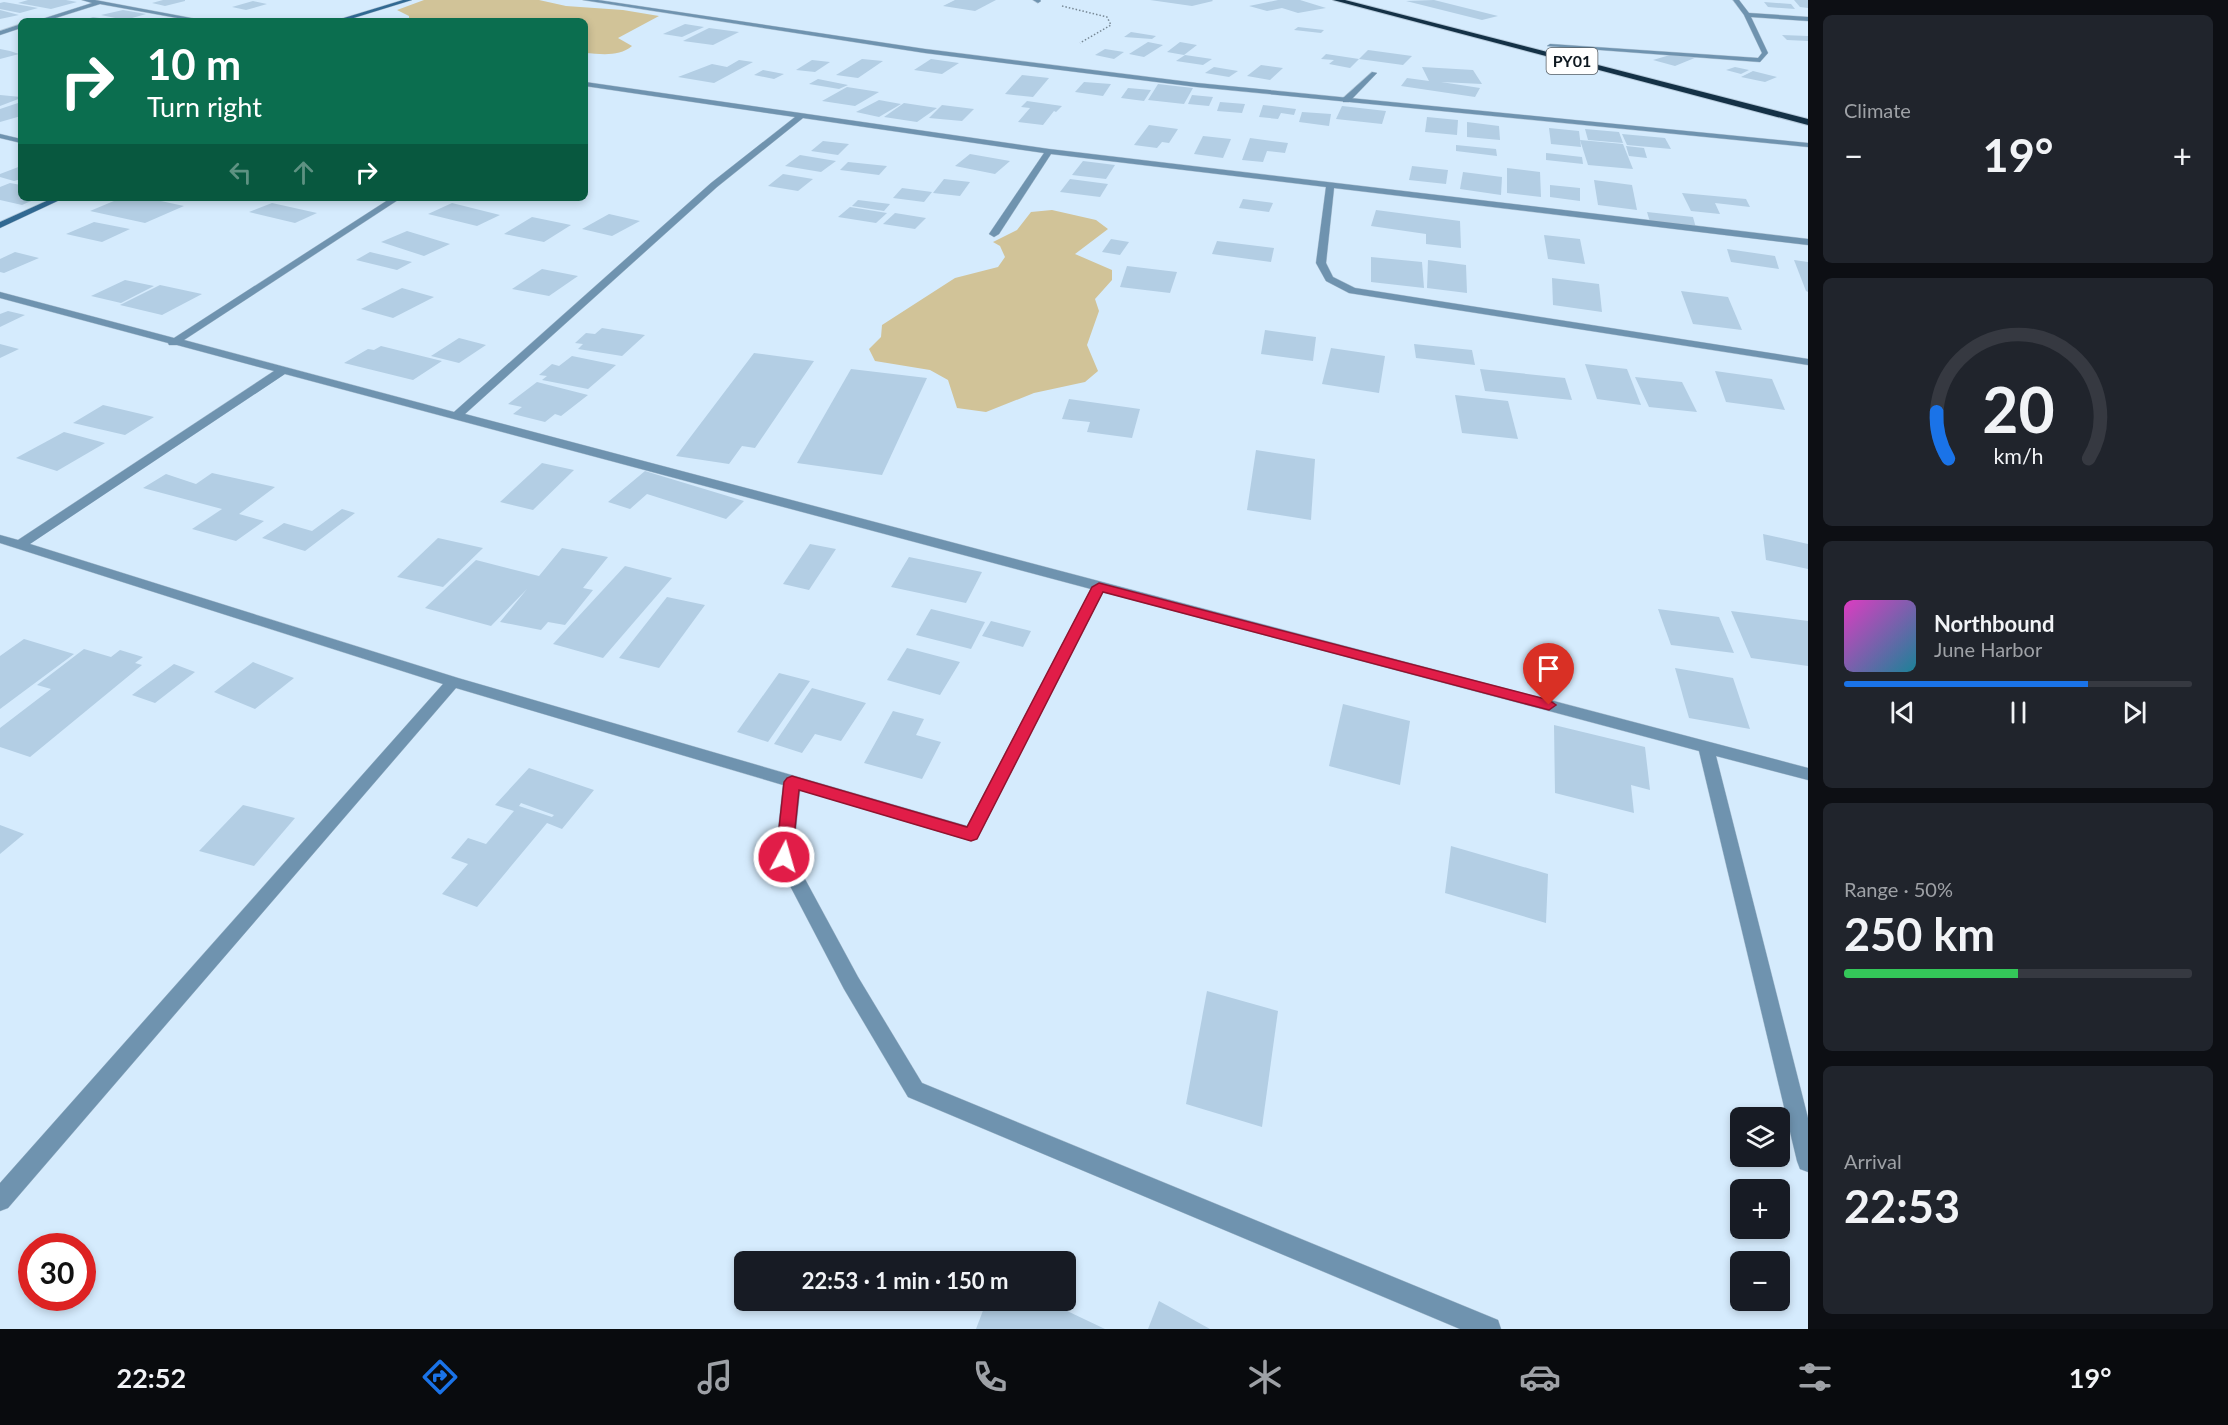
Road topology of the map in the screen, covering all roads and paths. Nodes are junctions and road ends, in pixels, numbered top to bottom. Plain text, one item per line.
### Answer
1 (85, 0) edge
2 (409, 0) edge
3 (586, 0) edge
4 (1039, 0) edge
5 (1337, 0) edge
6 (1370, 0) edge
7 (1736, 0) edge
8 (99, 3) junction
9 (1747, 15) junction
10 (49, 18) edge
11 (186, 18) edge
12 (347, 18) edge
13 (1808, 19) edge
14 (18, 27) edge
15 (0, 33) edge
16 (1550, 46) junction
17 (1040, 66) junction
18 (1374, 73) dead end
19 (588, 84) edge
20 (1346, 100) junction
21 (1763, 100) dead end
22 (802, 115) junction
23 (1808, 122) edge
24 (0, 136) edge
25 (18, 140) edge
26 (1808, 145) edge
27 (1049, 151) junction
28 (1330, 186) junction
29 (53, 201) edge
30 (392, 201) edge
31 (0, 225) edge
32 (994, 234) dead end
33 (1808, 243) edge
34 (0, 295) edge
35 (173, 343) junction
36 (1808, 362) edge
37 (282, 371) junction
38 (455, 417) junction
39 (0, 539) edge
40 (20, 545) junction
41 (1099, 587) junction
42 (453, 682) junction
43 (1706, 747) junction
44 (1808, 774) edge
45 (792, 782) junction
46 (1808, 1161) edge
47 (0, 1200) edge
48 (1489, 1329) edge

1 - 8 street
2 - 12 street
3 - 17 street
4 - 17 path
5 - 23 highway, PY01
6 - 16 highway, PY01
7 - 9 street
8 - 10 street
8 - 11 street
9 - 13 street
9 - 16 street
14 - 15 street
16 - 21 highway, PY01
17 - 20 street
18 - 20 street
19 - 22 street
20 - 26 street
22 - 27 street
22 - 38 street
24 - 25 street
27 - 28 street
27 - 32 street
28 - 33 street
28 - 36 street
29 - 31 street
30 - 35 street
34 - 35 street
35 - 37 street
37 - 38 street
37 - 40 street
38 - 41 street
39 - 40 street
40 - 42 street
41 - 43 street
41 - 45 street
42 - 45 street
42 - 47 street
43 - 44 street
43 - 46 street
45 - 48 street

